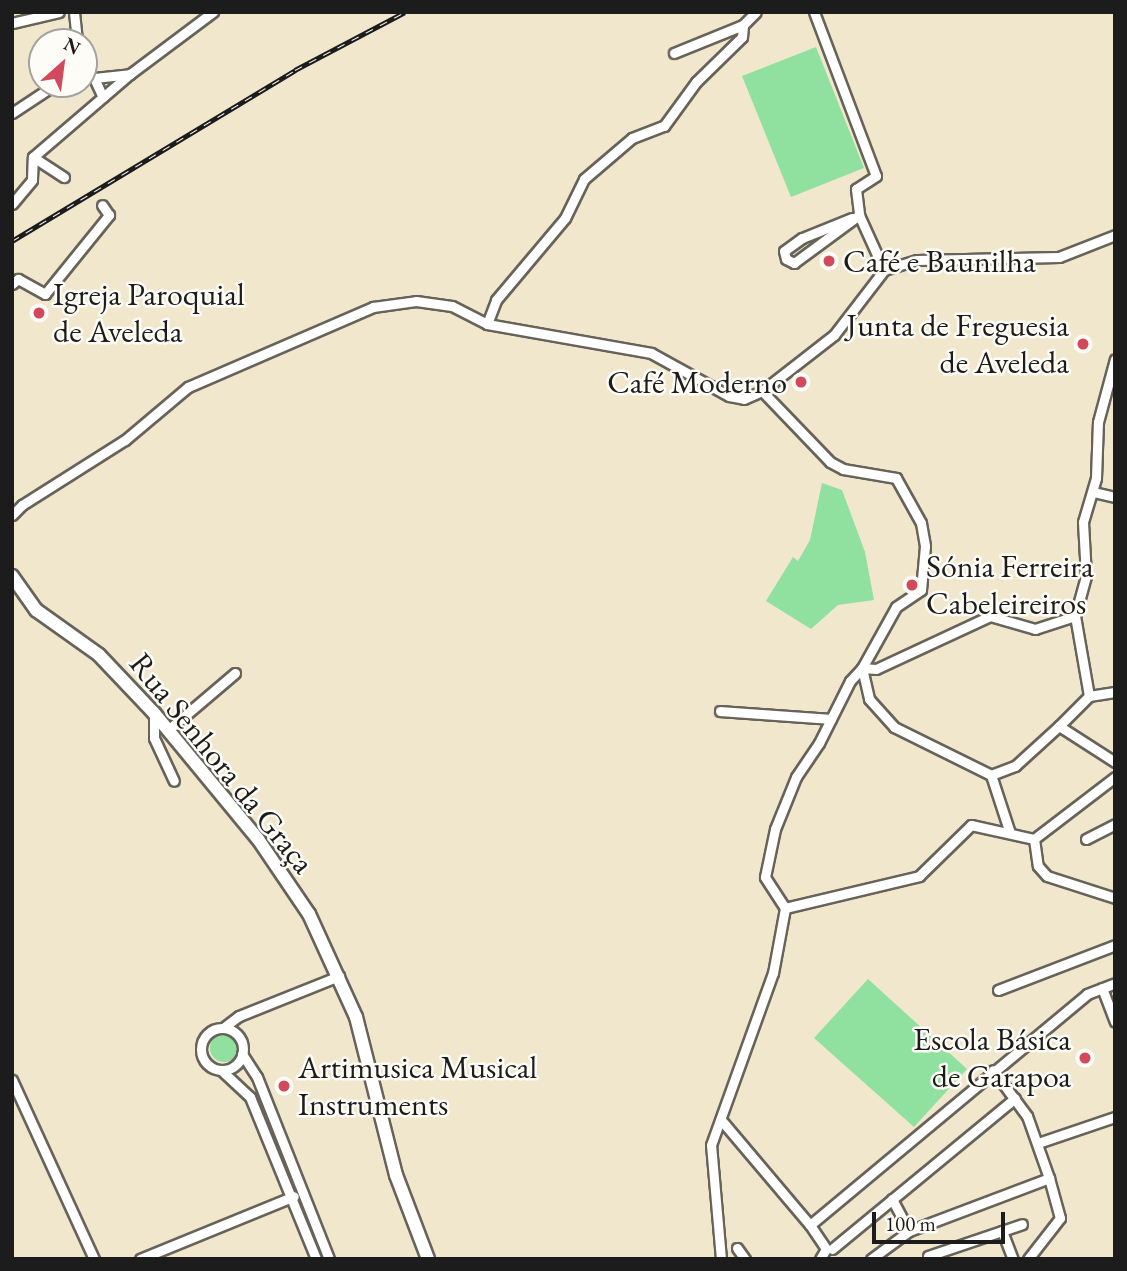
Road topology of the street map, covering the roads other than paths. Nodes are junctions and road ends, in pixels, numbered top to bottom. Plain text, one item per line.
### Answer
1 (59, 12) edge
2 (212, 12) edge
3 (756, 12) edge
4 (814, 12) edge
5 (12, 23) edge
6 (743, 26) junction
7 (674, 53) dead end
8 (130, 74) junction
9 (98, 78) edge
10 (98, 86) edge
11 (103, 97) junction
12 (34, 98) edge
13 (12, 113) edge
14 (33, 157) junction
15 (64, 177) dead end
16 (12, 204) edge
17 (102, 205) dead end
18 (855, 216) junction
19 (1113, 236) edge
20 (1115, 248) edge
21 (884, 270) junction
22 (12, 284) edge
23 (487, 324) junction
24 (1115, 359) edge
25 (762, 391) junction
26 (1093, 492) junction
27 (1115, 497) edge
28 (17, 506) edge
29 (12, 515) edge
30 (12, 576) edge
31 (1076, 616) junction
32 (862, 668) junction
33 (235, 673) dead end
34 (1115, 692) edge
35 (1089, 696) junction
36 (720, 711) dead end
37 (154, 713) junction
38 (831, 719) junction
39 (1059, 726) junction
40 (168, 730) junction
41 (1115, 762) edge
42 (991, 775) junction
43 (1115, 777) edge
44 (174, 781) dead end
45 (1115, 824) edge
46 (1010, 832) junction
47 (1034, 839) junction
48 (1086, 839) dead end
49 (1115, 898) edge
50 (785, 908) junction
51 (1115, 945) edge
52 (339, 976) junction
53 (1115, 983) edge
54 (1102, 988) junction
55 (998, 990) dead end
56 (1115, 1022) edge
57 (223, 1028) junction
58 (242, 1054) junction
59 (221, 1070) junction
60 (993, 1070) junction
61 (12, 1080) edge
62 (1014, 1098) junction
63 (1115, 1117) edge
64 (722, 1121) junction
65 (1038, 1143) junction
66 (1049, 1178) junction
67 (302, 1192) junction
68 (291, 1197) junction
69 (892, 1199) junction
70 (1022, 1224) dead end
71 (810, 1225) junction
72 (909, 1231) junction
73 (1002, 1231) junction
74 (737, 1248) dead end
75 (832, 1249) dead end
76 (928, 1256) dead end
77 (93, 1259) edge
78 (140, 1259) edge
79 (316, 1259) edge
80 (329, 1259) edge
81 (428, 1259) edge
82 (721, 1259) edge
83 (745, 1259) edge
84 (820, 1259) edge
85 (871, 1259) edge
86 (1013, 1259) edge
87 (1028, 1259) edge

1 - 5 street
2 - 8 street
3 - 6 street
4 - 18 street
6 - 7 street
6 - 23 street
8 - 9 street
8 - 11 street
10 - 11 street
11 - 14 street
12 - 13 street
14 - 15 street
14 - 16 street
17 - 22 street
18 - 18 street
18 - 21 street
19 - 20 street
19 - 21 street
21 - 25 street
23 - 25 street
23 - 28 street
24 - 26 street
25 - 32 street
26 - 27 street
26 - 31 street
28 - 29 street
30 - 37 street, Rua Senhora da Graça
31 - 32 street
31 - 35 street
32 - 38 street
32 - 42 street
33 - 40 street
34 - 35 street
35 - 39 street
36 - 38 street
37 - 40 street, Rua Senhora da Graça
37 - 44 street
38 - 50 street
39 - 41 street
39 - 42 street
40 - 52 street, Rua Senhora da Graça
42 - 46 street
43 - 47 street
45 - 48 street
46 - 47 street
46 - 50 street
47 - 49 street
50 - 64 street
51 - 55 street
52 - 57 street
52 - 81 street, Rua Senhora da Graça
53 - 54 street
54 - 56 street
54 - 60 street
57 - 58 street
57 - 59 street
58 - 59 street
58 - 67 street
59 - 68 street
60 - 62 street
60 - 71 street
61 - 77 street
62 - 65 street
62 - 69 street
63 - 65 street
64 - 71 street
64 - 82 street
65 - 66 street
66 - 72 street
66 - 87 street
67 - 68 street
67 - 80 street
68 - 78 street
68 - 79 street
69 - 72 street
69 - 75 street
70 - 73 street
71 - 84 street
72 - 85 street
73 - 76 street
73 - 86 street
74 - 83 street

